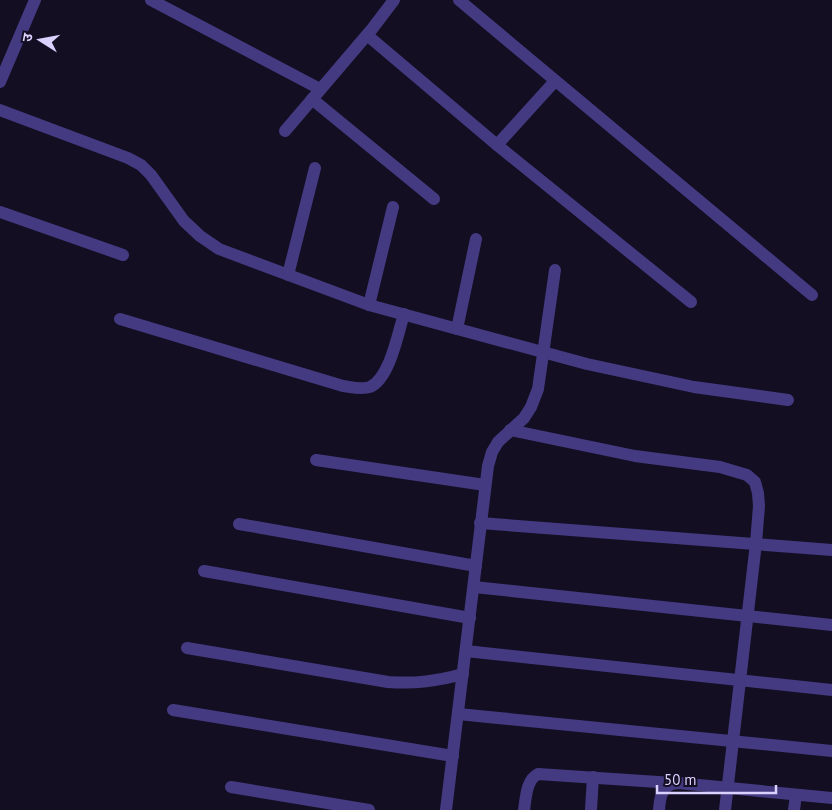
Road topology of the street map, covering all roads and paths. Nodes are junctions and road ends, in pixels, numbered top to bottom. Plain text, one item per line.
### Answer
1 (35, 0) edge
2 (151, 0) edge
3 (394, 0) edge
4 (459, 0) edge
5 (367, 35) junction
6 (1, 78) edge
7 (556, 81) junction
8 (316, 94) junction
9 (0, 110) edge
10 (285, 131) dead end
11 (497, 145) junction
12 (315, 168) dead end
13 (434, 199) dead end
14 (393, 207) dead end
15 (0, 212) edge
16 (476, 239) dead end
17 (123, 255) dead end
18 (555, 270) dead end
19 (288, 275) junction
20 (812, 295) dead end
21 (690, 302) dead end
22 (369, 304) junction
23 (404, 314) junction
24 (120, 319) dead end
25 (457, 328) junction
26 (543, 352) junction
27 (788, 400) dead end
28 (510, 430) junction
29 (316, 460) dead end
30 (485, 485) junction
31 (480, 523) junction
32 (238, 524) dead end
33 (756, 543) junction
34 (832, 550) edge
35 (476, 566) junction
36 (204, 570) dead end
37 (474, 587) junction
38 (747, 616) junction
39 (470, 618) junction
40 (832, 625) edge
41 (187, 648) dead end
42 (466, 651) junction
43 (463, 674) junction
44 (740, 680) junction
45 (832, 690) edge
46 (173, 710) dead end
47 (458, 714) junction
48 (733, 740) junction
49 (832, 751) edge
50 (453, 756) junction
51 (593, 777) junction
52 (673, 783) junction
53 (231, 786) dead end
54 (728, 788) junction
55 (796, 794) junction
56 (832, 798) edge
57 (369, 810) edge
58 (446, 810) edge
59 (524, 810) edge
60 (592, 810) edge
61 (659, 810) edge
62 (725, 810) edge
63 (794, 810) edge

1 - 6 street
2 - 8 street
3 - 5 street
4 - 7 street
5 - 8 street
5 - 11 street
7 - 11 street
7 - 20 street
8 - 10 street
8 - 13 street
9 - 19 street
11 - 21 street
12 - 19 street
14 - 22 street
15 - 17 street
16 - 25 street
18 - 26 street
19 - 22 street
22 - 23 street
23 - 24 street
23 - 25 street
25 - 26 street
26 - 27 street
26 - 28 street
28 - 30 street
28 - 33 street
29 - 30 street
30 - 31 street
31 - 33 street
31 - 35 street
32 - 35 street
33 - 34 street
33 - 38 street
35 - 37 street
36 - 39 street
37 - 38 street
37 - 39 street
38 - 40 street
38 - 44 street
39 - 42 street
41 - 43 street
42 - 43 street
42 - 44 street
43 - 47 street
44 - 45 street
44 - 48 street
46 - 50 street
47 - 48 street
47 - 50 street
48 - 49 street
48 - 54 street
50 - 58 street
51 - 52 street
51 - 59 street
51 - 60 street
52 - 54 street
52 - 61 street
53 - 57 street
54 - 55 street
54 - 62 street
55 - 56 street
55 - 63 street

